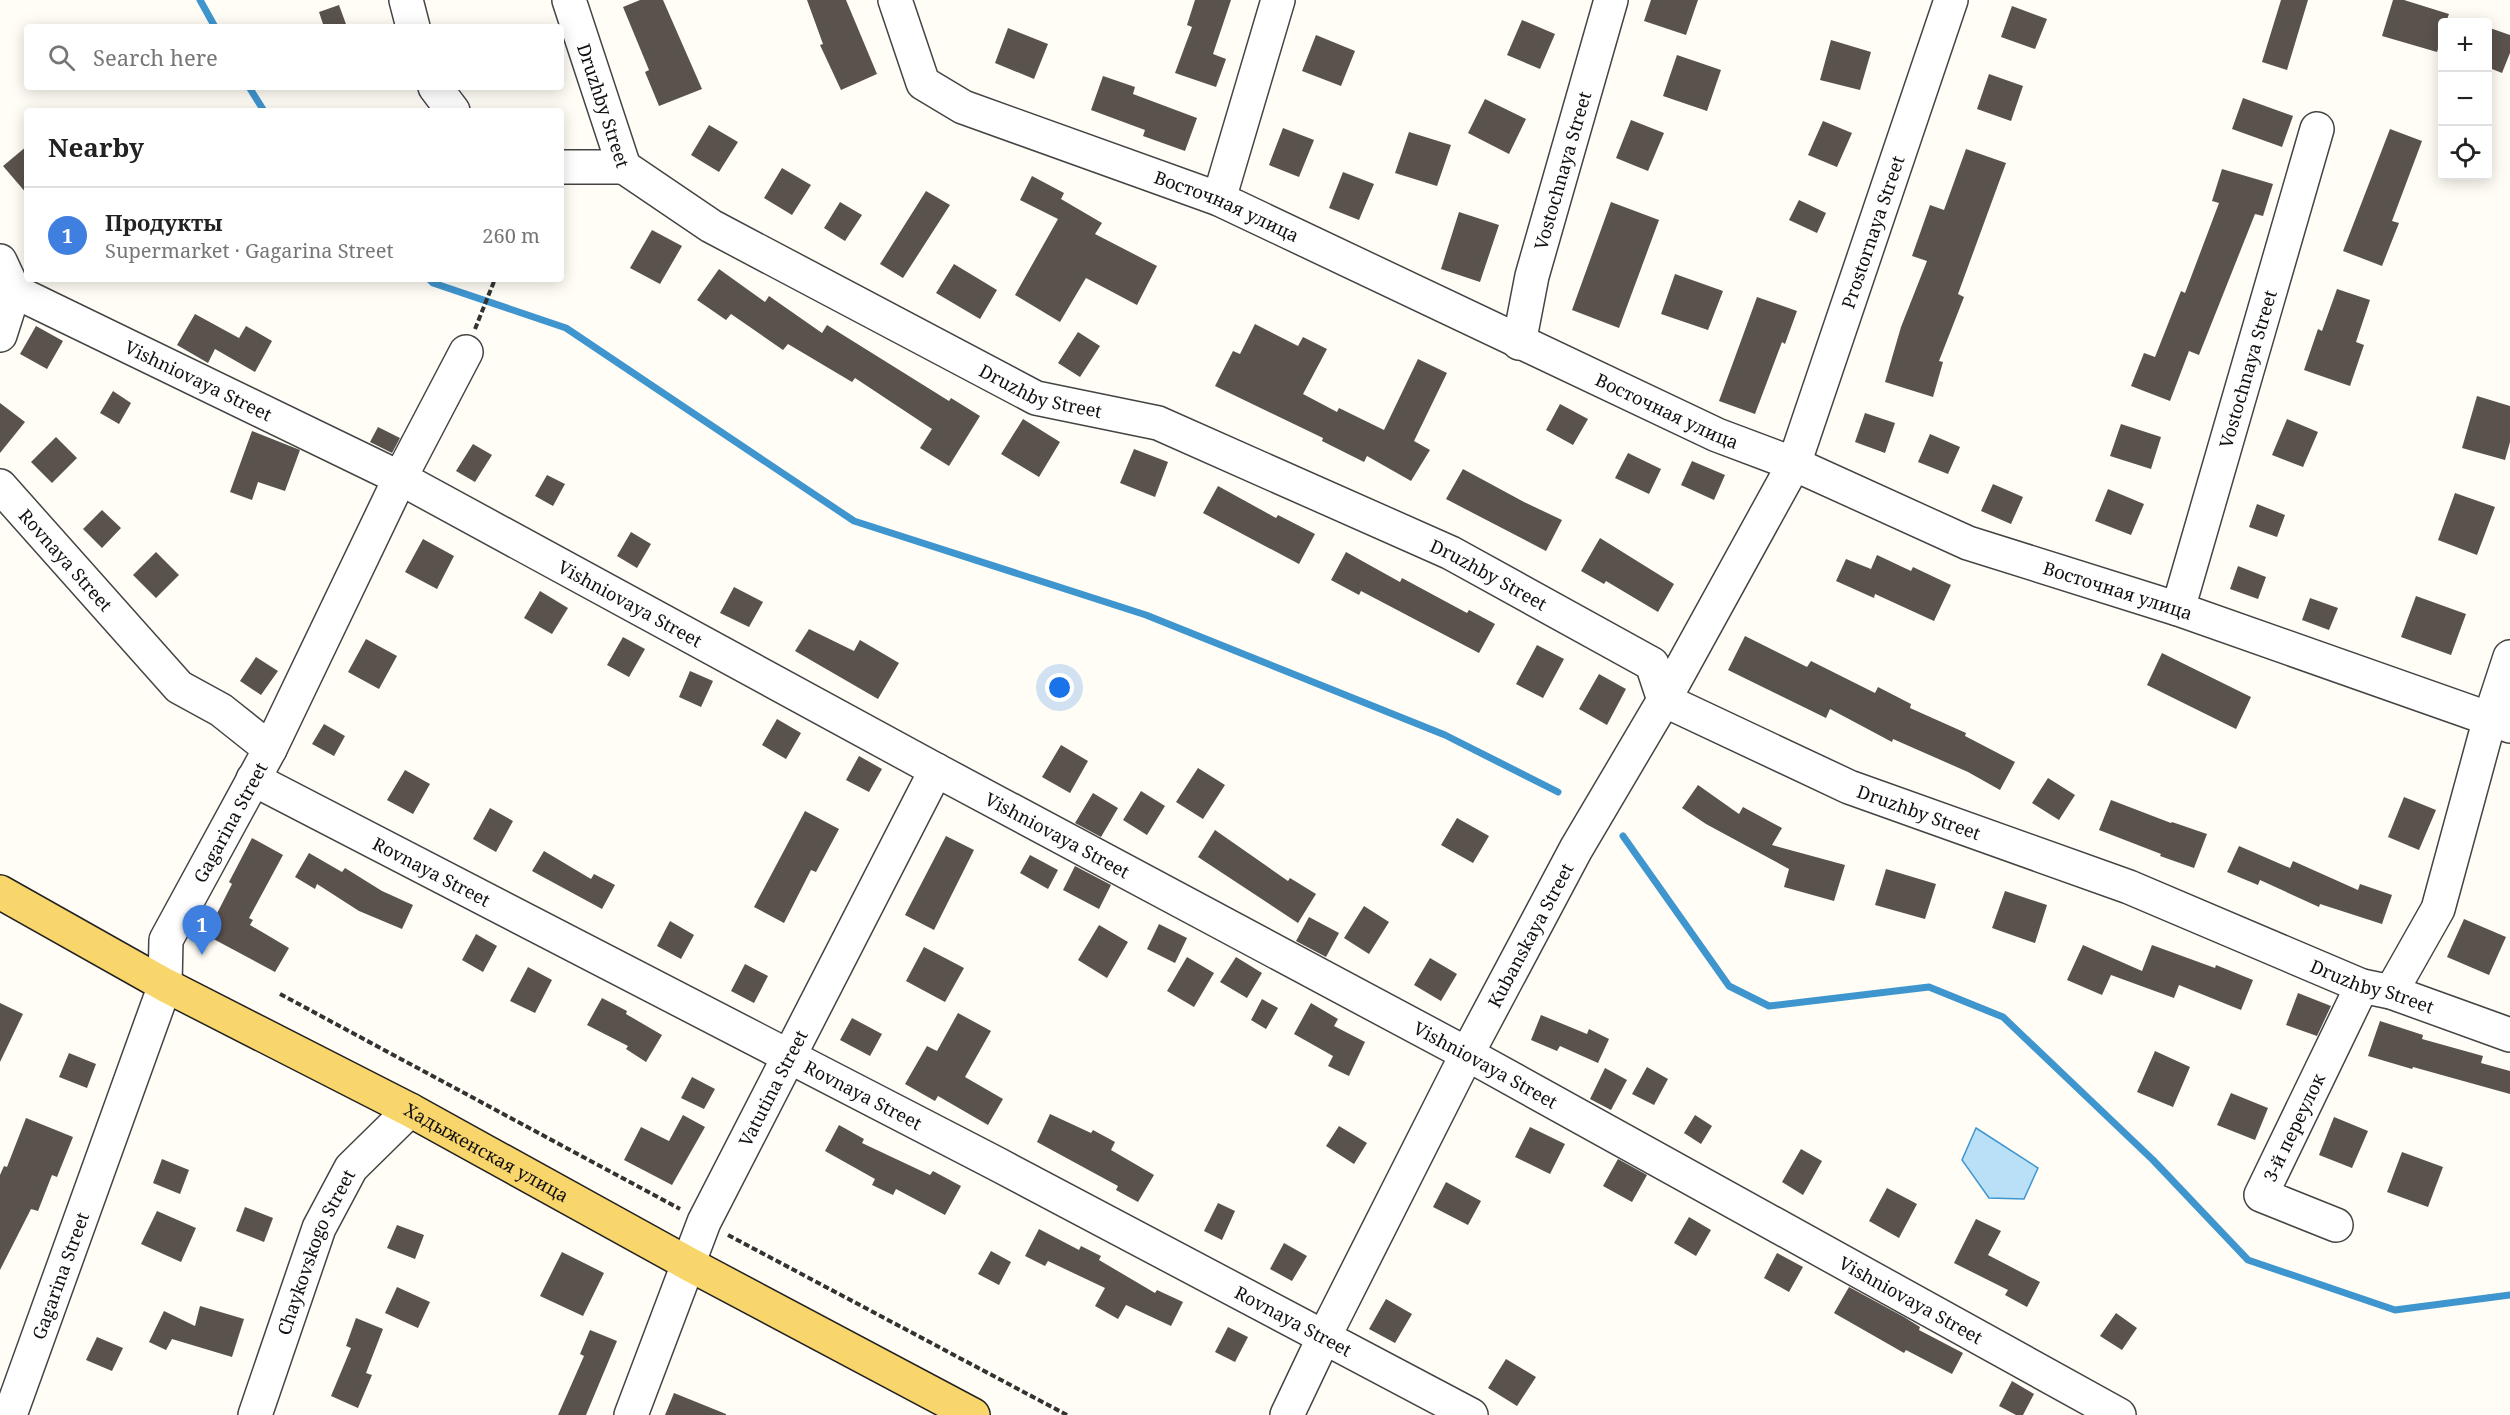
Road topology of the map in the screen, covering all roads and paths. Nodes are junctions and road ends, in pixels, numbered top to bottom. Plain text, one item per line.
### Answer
1 (406, 0) edge
2 (569, 0) edge
3 (895, 0) edge
4 (1278, 0) edge
5 (1611, 0) edge
6 (1951, 0) edge
7 (412, 24) edge
8 (437, 90) edge
9 (451, 108) edge
10 (2317, 129) dead end
11 (564, 167) edge
12 (624, 168) junction
13 (1219, 199) junction
14 (0, 261) edge
15 (494, 282) edge
16 (14, 291) junction
17 (0, 335) edge
18 (1519, 343) junction
19 (466, 352) joint
20 (1794, 464) junction
21 (400, 478) junction
22 (0, 486) edge
23 (2178, 609) junction
24 (2510, 657) edge
25 (1664, 700) junction
26 (2500, 722) edge
27 (270, 749) junction
28 (936, 770) junction
29 (253, 780) junction
30 (0, 892) edge
31 (165, 985) junction
32 (2376, 989) junction
33 (280, 994) dead end
34 (2510, 1035) edge
35 (1467, 1054) junction
36 (787, 1057) junction
37 (410, 1110) junction
38 (704, 1222) junction
39 (2336, 1225) dead end
40 (687, 1263) junction
41 (1324, 1337) junction
42 (10, 1415) edge
43 (255, 1415) edge
44 (631, 1415) edge
45 (973, 1415) edge
46 (1067, 1415) edge
47 (1287, 1415) edge
48 (1471, 1415) edge
49 (2119, 1415) edge

1 - 7 street
2 - 12 street, Druzhby Street
3 - 13 street, Восточная улица
4 - 13 street
5 - 18 street, Vostochnaya Street
6 - 20 street, Prostornaya Street
8 - 9 street
10 - 23 street, Vostochnaya Street
11 - 12 street
12 - 25 street, Druzhby Street
13 - 18 street, Восточная улица
14 - 16 street
15 - 19 path
16 - 17 street
16 - 21 street, Vishniovaya Street
18 - 20 street, Восточная улица
19 - 21 street, Gagarina Street
20 - 23 street, Восточная улица
20 - 25 street, Kubanskaya Street
21 - 27 street, Gagarina Street
21 - 28 street, Vishniovaya Street
22 - 27 street, Rovnaya Street
23 - 26 street, Восточная улица
24 - 26 street, 3-й переулок
25 - 32 street, Druzhby Street
25 - 35 street, Kubanskaya Street
26 - 32 street, 3-й переулок
27 - 29 street, Gagarina Street
28 - 35 street, Vishniovaya Street
28 - 36 street, Vatutina Street
29 - 31 street, Gagarina Street
29 - 36 street, Rovnaya Street
30 - 31 main road, Хадыженская улица
31 - 37 main road, Хадыженская улица
31 - 42 street, Gagarina Street
32 - 34 street, Druzhby Street
32 - 39 street, 3-й переулок
33 - 38 path
35 - 41 street, Kubanskaya Street
35 - 49 street, Vishniovaya Street
36 - 38 street, Vatutina Street
36 - 41 street, Rovnaya Street
37 - 40 main road, Хадыженская улица
37 - 43 street, Chaykovskogo Street
38 - 40 street, Vatutina Street
38 - 46 path
40 - 44 street, Vatutina Street
40 - 45 main road, Хадыженская улица
41 - 47 street, Kubanskaya Street
41 - 48 street, Rovnaya Street

